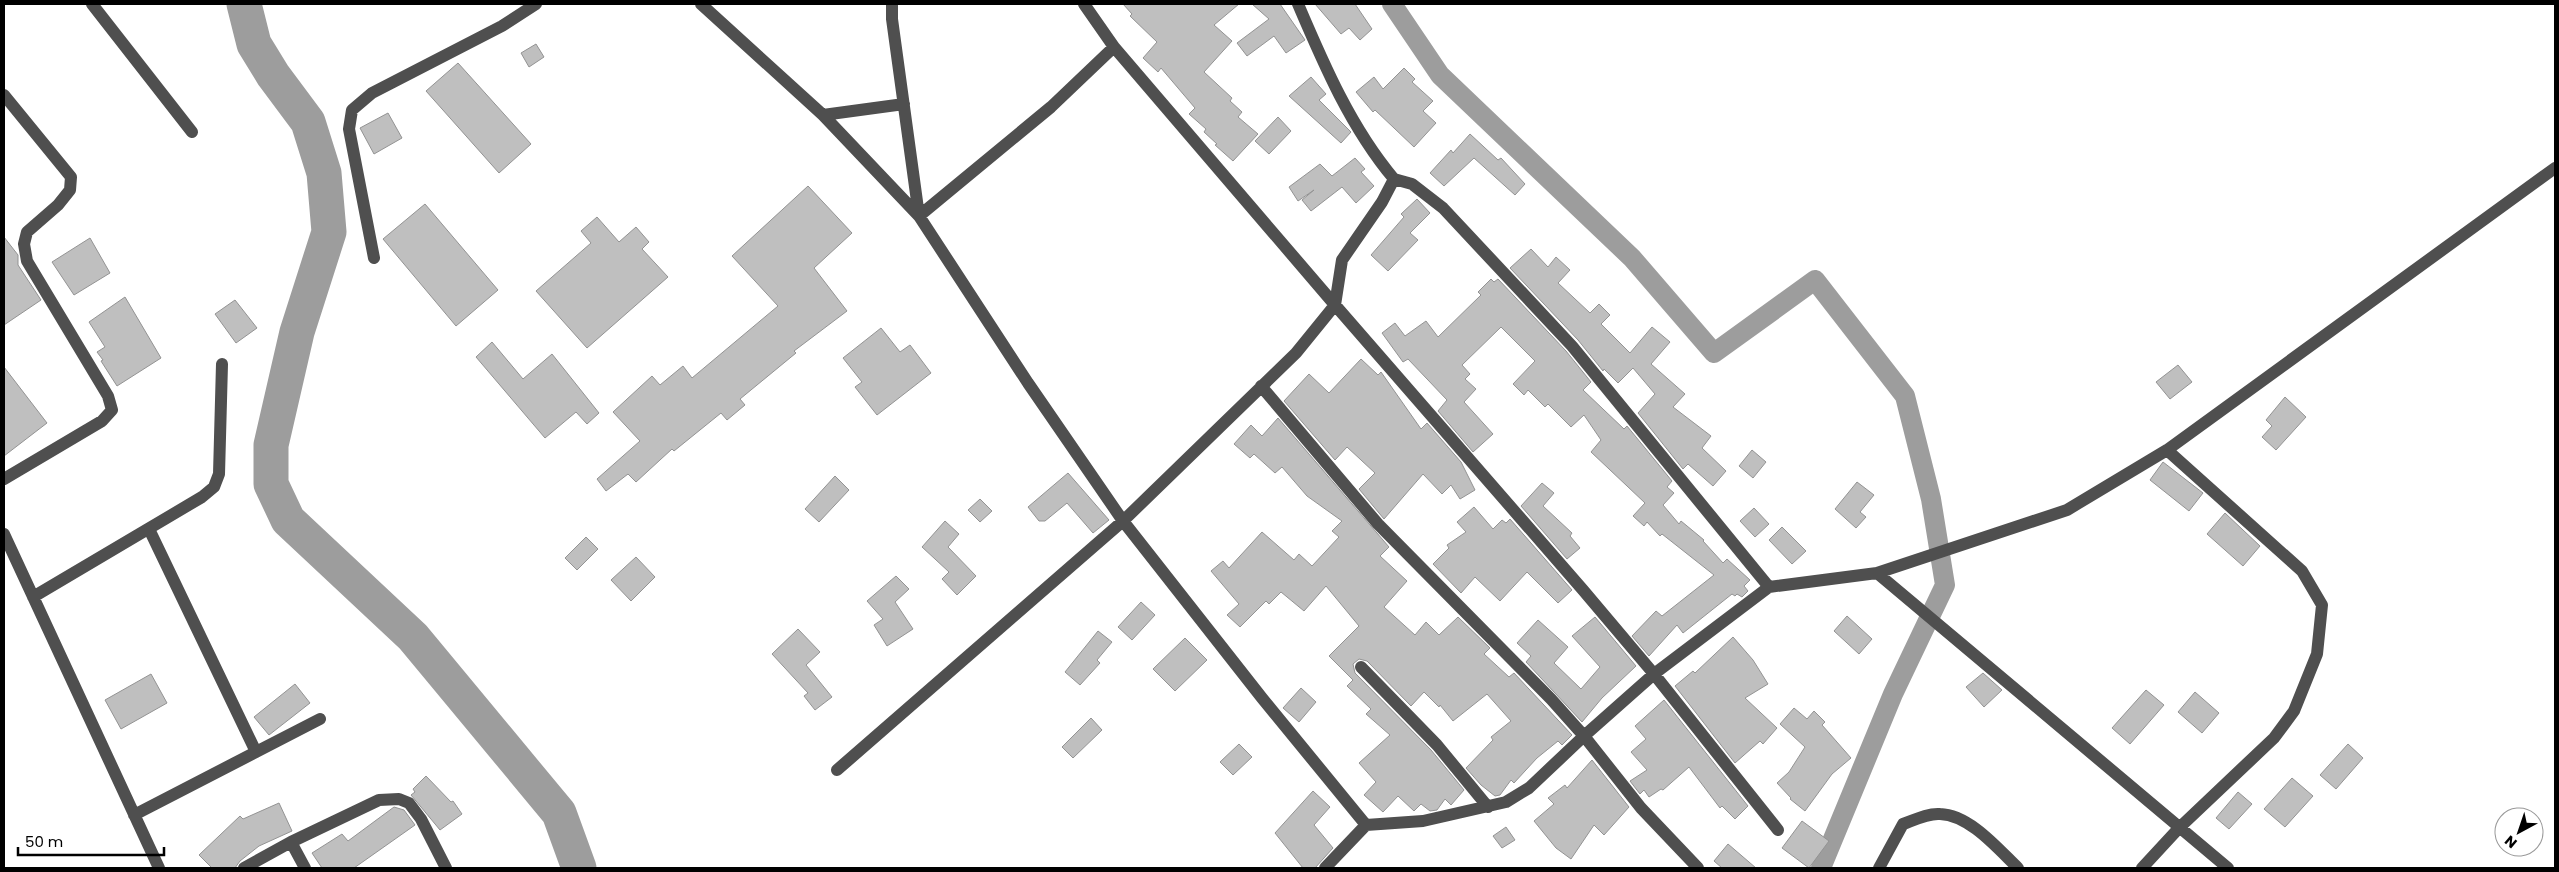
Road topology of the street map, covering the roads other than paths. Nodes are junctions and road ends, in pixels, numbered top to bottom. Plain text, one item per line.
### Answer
1 (92, 4) edge
2 (536, 4) edge
3 (701, 4) edge
4 (892, 4) edge
5 (1084, 4) edge
6 (1298, 4) edge
7 (1114, 47) junction
8 (4, 95) edge
9 (904, 104) junction
10 (823, 114) junction
11 (192, 132) dead end
12 (2555, 168) edge
13 (1394, 179) junction
14 (919, 216) junction
15 (374, 258) dead end
16 (1335, 306) junction
17 (222, 364) dead end
18 (1261, 386) junction
19 (2167, 450) junction
20 (4, 479) edge
21 (1123, 521) junction
22 (149, 529) junction
23 (4, 534) edge
24 (1877, 573) junction
25 (1770, 587) junction
26 (33, 597) junction
27 (1361, 667) dead end
28 (1654, 674) junction
29 (320, 719) dead end
30 (1584, 736) junction
31 (256, 752) junction
32 (837, 770) dead end
33 (1488, 807) junction
34 (134, 815) junction
35 (1366, 825) junction
36 (2179, 828) junction
37 (1778, 830) dead end
38 (292, 842) junction
39 (159, 868) edge
40 (244, 868) edge
41 (306, 868) edge
42 (446, 868) edge
43 (1325, 868) edge
44 (1698, 868) edge
45 (1879, 868) edge
46 (2018, 868) edge
47 (2142, 868) edge
48 (2228, 868) edge

1 - 11 street
2 - 15 street
3 - 10 street
4 - 9 street
5 - 7 street
6 - 13 street
7 - 14 street
7 - 16 street
8 - 20 street
9 - 10 street
9 - 14 street
10 - 14 street
12 - 19 street
13 - 16 street
13 - 25 street
14 - 21 street
16 - 18 street
16 - 28 street
17 - 22 street
18 - 21 street
18 - 30 street
19 - 24 street
19 - 36 street
21 - 32 street
21 - 35 street
22 - 26 street
22 - 31 street
23 - 26 street
24 - 25 street
24 - 36 street
25 - 28 street
26 - 34 street
27 - 33 street
28 - 30 street
28 - 37 street
29 - 31 street
30 - 33 street
30 - 44 street
31 - 34 street
33 - 35 street
34 - 39 street
35 - 43 street
36 - 47 street
36 - 48 street
38 - 40 street
38 - 41 street
38 - 42 street
45 - 46 street

